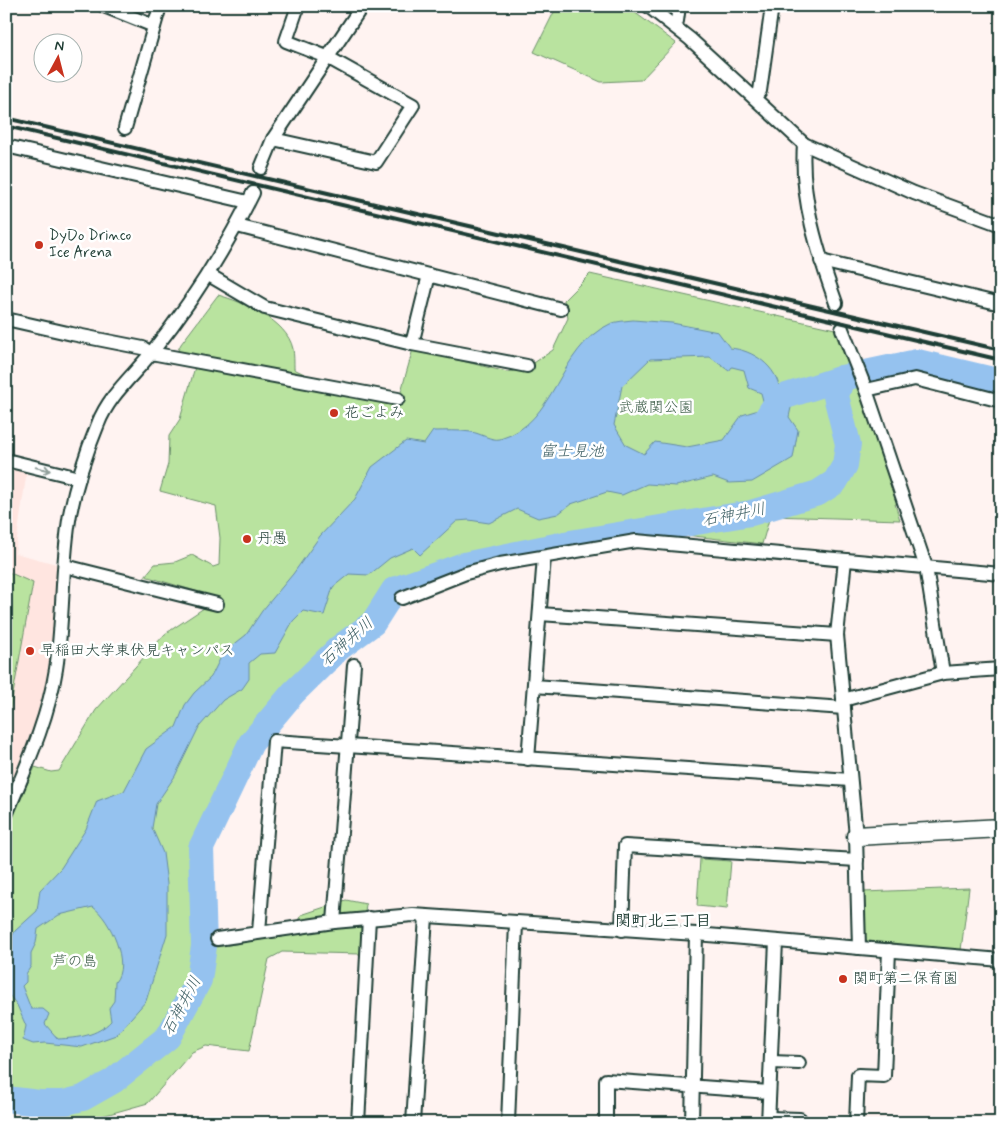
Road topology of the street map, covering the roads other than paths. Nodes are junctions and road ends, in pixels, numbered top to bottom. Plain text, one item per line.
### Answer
1 (104, 6) edge
2 (160, 6) edge
3 (298, 6) edge
4 (362, 6) edge
5 (648, 6) edge
6 (679, 6) edge
7 (772, 6) edge
8 (674, 25) junction
9 (154, 26) junction
10 (327, 56) junction
11 (755, 97) junction
12 (125, 128) dead end
13 (273, 139) junction
14 (804, 144) junction
15 (6, 146) edge
16 (261, 168) dead end
17 (1001, 225) edge
18 (237, 226) junction
19 (821, 261) junction
20 (209, 275) junction
21 (429, 275) junction
22 (836, 303) dead end
23 (1001, 304) edge
24 (562, 309) dead end
25 (6, 319) edge
26 (842, 329) dead end
27 (412, 344) junction
28 (151, 353) junction
29 (527, 366) dead end
30 (865, 387) junction
31 (398, 399) dead end
32 (1001, 401) edge
33 (6, 460) edge
34 (79, 478) junction
35 (544, 557) junction
36 (844, 560) junction
37 (65, 566) junction
38 (926, 567) junction
39 (1001, 574) edge
40 (402, 598) dead end
41 (217, 604) dead end
42 (540, 614) junction
43 (837, 635) junction
44 (354, 666) dead end
45 (1001, 669) edge
46 (943, 673) junction
47 (534, 686) junction
48 (843, 704) junction
49 (347, 747) junction
50 (528, 759) junction
51 (850, 780) junction
52 (6, 815) edge
53 (1001, 828) edge
54 (856, 836) junction
55 (857, 860) junction
56 (426, 916) junction
57 (369, 918) junction
58 (334, 922) junction
59 (516, 923) junction
60 (622, 930) junction
61 (259, 932) junction
62 (696, 934) junction
63 (217, 939) dead end
64 (776, 941) junction
65 (859, 948) junction
66 (889, 950) junction
67 (1001, 960) edge
68 (771, 1062) junction
69 (799, 1063) dead end
70 (692, 1087) junction
71 (769, 1092) junction
72 (800, 1119) dead end
73 (768, 1120) edge
74 (358, 1123) edge
75 (413, 1123) edge
76 (508, 1123) edge
77 (606, 1123) edge
78 (692, 1123) edge
79 (856, 1123) edge

1 - 9 street
2 - 9 street
3 - 10 street
4 - 10 street
5 - 8 street
6 - 8 street
7 - 11 street
8 - 11 street
9 - 12 street
10 - 13 street
10 - 13 street
11 - 14 street
13 - 16 street
14 - 17 street
14 - 19 street
15 - 18 street
18 - 20 street
18 - 21 street
19 - 22 street
19 - 23 street
20 - 27 street
20 - 28 street
21 - 24 street
21 - 27 street
25 - 28 street
26 - 30 street
27 - 29 street
28 - 31 street
28 - 34 street
30 - 32 street
30 - 38 street
33 -> 34 street
34 - 37 street
35 - 36 street
35 - 40 street
35 - 42 street
36 - 38 street
36 - 43 street
37 - 41 street
37 - 52 street
38 - 39 street
38 - 46 street
42 - 43 street
42 - 47 street
43 - 48 street
44 - 49 street
45 - 46 street
46 - 48 street
47 - 48 street
47 - 50 street
48 - 51 street
49 - 50 street
49 - 58 street
49 - 61 street
50 - 51 street
51 - 54 street
53 - 54 street
54 - 55 street
55 - 60 street
55 - 65 street
56 - 57 street
56 - 59 street
56 - 75 street
57 - 58 street
57 - 74 street
58 - 61 street
59 - 60 street
59 - 76 street
60 - 62 street
61 - 63 street
62 - 64 street
62 - 70 street
64 - 65 street
64 - 68 street
65 - 66 street
66 - 67 street
66 - 79 street
68 - 69 street
68 - 71 street
70 - 71 street
70 - 77 street
70 - 78 street
71 - 73 street
72 - 73 street

